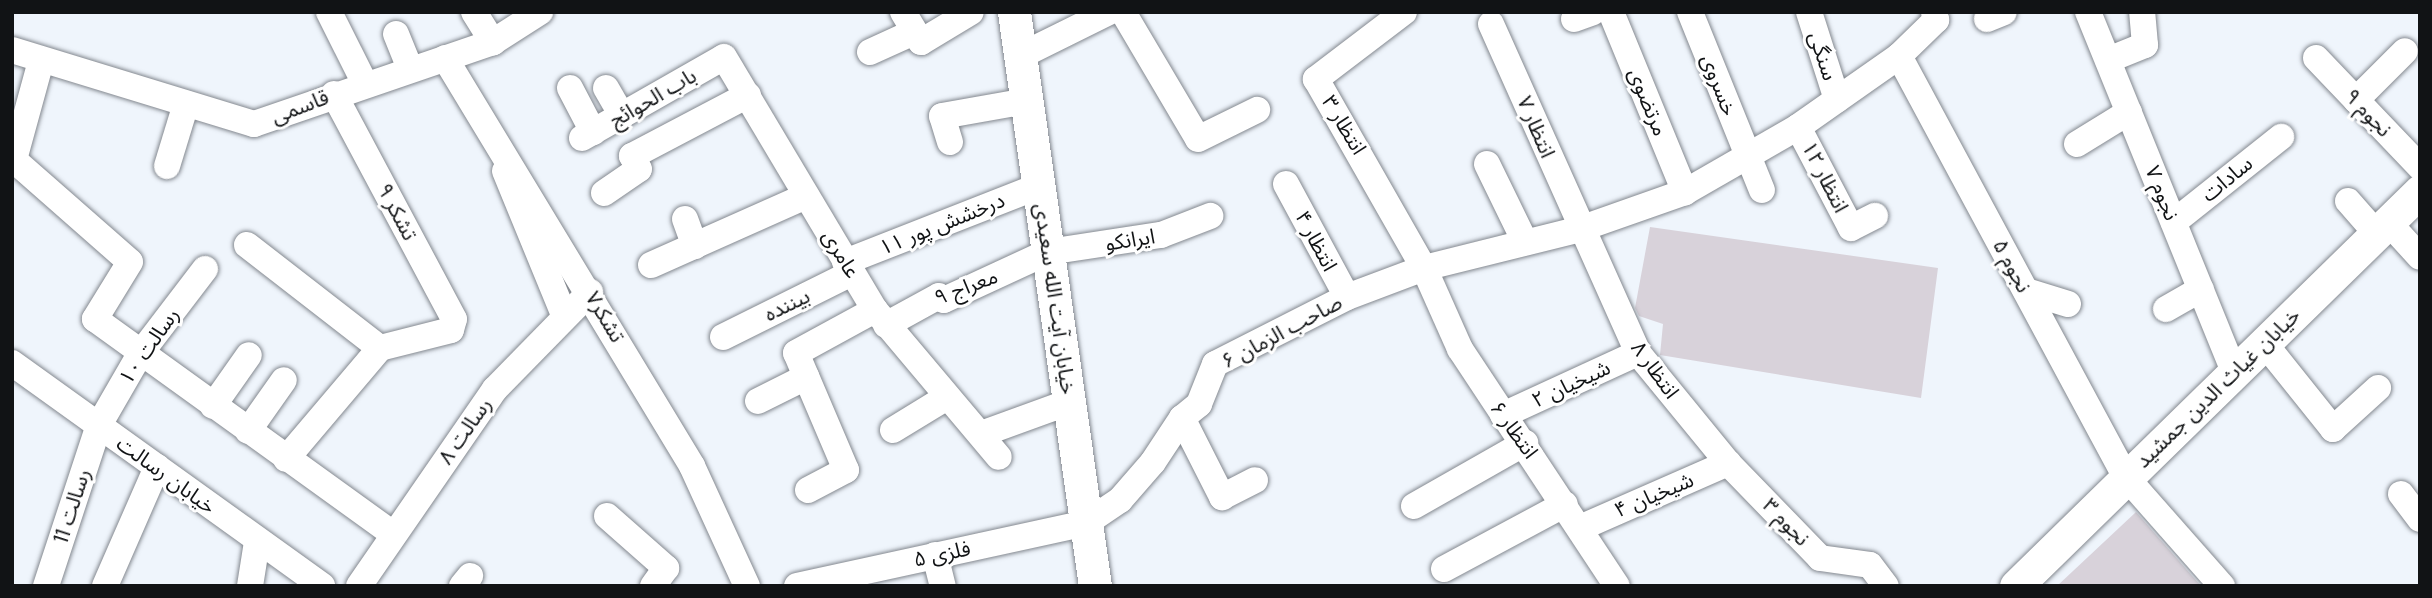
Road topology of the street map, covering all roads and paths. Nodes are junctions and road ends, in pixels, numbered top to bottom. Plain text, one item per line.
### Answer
1 (330, 12) edge
2 (474, 12) edge
3 (540, 12) edge
4 (971, 12) edge
5 (1014, 12) edge
6 (1109, 12) edge
7 (1123, 12) edge
8 (1405, 12) edge
9 (1611, 12) edge
10 (1690, 12) edge
11 (1809, 12) edge
12 (1934, 12) edge
13 (2088, 12) edge
14 (2142, 12) edge
15 (1491, 24) dead end
16 (912, 29) edge
17 (396, 34) dead end
18 (493, 42) junction
19 (725, 46) joint
20 (12, 50) edge
21 (2405, 51) dead end
22 (870, 52) dead end
23 (1020, 56) junction
24 (1899, 56) junction
25 (445, 58) junction
26 (2316, 58) dead end
27 (2108, 60) junction
28 (41, 61) junction
29 (410, 69) junction
30 (365, 83) junction
31 (570, 88) dead end
32 (606, 88) dead end
33 (334, 94) junction
34 (747, 95) junction
35 (1837, 100) junction
36 (2356, 100) junction
37 (1027, 101) junction
38 (186, 104) junction
39 (1256, 110) dead end
40 (2129, 112) junction
41 (622, 116) junction
42 (1798, 127) junction
43 (2281, 136) dead end
44 (950, 142) dead end
45 (2077, 144) dead end
46 (500, 148) junction
47 (1747, 158) junction
48 (1487, 164) dead end
49 (167, 166) dead end
50 (2420, 167) edge
51 (1286, 184) dead end
52 (1039, 186) junction
53 (1762, 190) dead end
54 (2420, 191) edge
55 (1685, 192) junction
56 (604, 193) dead end
57 (806, 196) junction
58 (2348, 201) dead end
59 (1210, 216) dead end
60 (1875, 216) dead end
61 (685, 219) dead end
62 (2174, 222) junction
63 (2382, 228) junction
64 (1580, 229) junction
65 (1525, 242) junction
66 (247, 245) dead end
67 (695, 246) junction
68 (1048, 252) junction
69 (2420, 257) edge
70 (651, 265) dead end
71 (848, 268) junction
72 (1424, 268) junction
73 (205, 269) dead end
74 (2201, 289) junction
75 (2026, 291) junction
76 (590, 292) junction
77 (1347, 297) junction
78 (2068, 304) dead end
79 (2166, 309) dead end
80 (564, 315) junction
81 (880, 317) junction
82 (723, 337) dead end
83 (2265, 344) junction
84 (380, 348) junction
85 (1639, 353) junction
86 (140, 354) junction
87 (249, 355) dead end
88 (12, 363) edge
89 (2235, 374) junction
90 (806, 377) junction
91 (284, 380) dead end
92 (2378, 388) dead end
93 (947, 397) junction
94 (758, 401) dead end
95 (1069, 402) junction
96 (213, 406) junction
97 (1503, 415) junction
98 (1182, 418) junction
99 (99, 425) junction
100 (893, 430) dead end
101 (248, 431) junction
102 (984, 433) junction
103 (1524, 443) junction
104 (999, 457) dead end
105 (286, 459) junction
106 (1728, 463) junction
107 (157, 467) junction
108 (2125, 476) junction
109 (1255, 480) dead end
110 (808, 490) dead end
111 (2401, 494) dead end
112 (1565, 504) junction
113 (1414, 506) dead end
114 (607, 516) dead end
115 (2420, 519) edge
116 (1086, 523) junction
117 (1580, 528) junction
118 (393, 534) junction
119 (257, 542) junction
120 (935, 555) junction
121 (1444, 569) dead end
122 (46, 586) edge
123 (105, 586) edge
124 (250, 586) edge
125 (322, 586) edge
126 (359, 586) edge
127 (653, 586) edge
128 (747, 586) edge
129 (797, 586) edge
130 (943, 586) edge
131 (1095, 586) edge
132 (1617, 586) edge
133 (1886, 586) edge
134 (2016, 586) edge
135 (2222, 586) edge

1 - 30 street
2 - 18 street
3 - 18 street, قاسمی
4 - 16 street
5 - 23 main road, خیابان آیت الله سعیدی
6 - 23 street
7 - 39 street
8 - 72 street, انتظار ۳
9 - 55 street, مرتضوی
10 - 47 street, خسروی
11 - 35 street, سنگی
12 - 24 street, صاحب الزمان ۶
13 - 27 street, نجوم ۷
14 - 27 street
15 - 64 street, انتظار ۷
16 - 22 street
17 - 29 street
18 - 25 street, قاسمی
19 - 34 street, عامری
19 - 41 street, باب الحوائج
20 - 28 street, قاسمی
21 - 36 street
23 - 37 main road, خیابان آیت الله سعیدی
24 - 35 street, صاحب الزمان ۶
24 - 75 street, نجوم ۵
25 - 29 street, قاسمی
25 - 46 street, تشکر۷
26 - 36 street, نجوم ۹
27 - 40 street, نجوم ۷
28 - 38 street, قاسمی
28 - 86 street
29 - 30 street, قاسمی
30 - 33 street, قاسمی
31 - 41 street, باب الحوائج
32 - 41 street
33 - 38 street, قاسمی
33 - 84 street, تشکر ۹
34 - 56 street
34 - 57 street, عامری
35 - 42 street, صاحب الزمان ۶
36 - 50 street, نجوم ۹
37 - 44 street
37 - 52 main road, خیابان آیت الله سعیدی
38 - 49 street
40 - 45 street
40 - 62 street, نجوم ۷
42 - 47 street, صاحب الزمان ۶
42 - 60 street, انتظار ۱۲
43 - 62 street, سادات
46 - 76 street, تشکر۷
46 - 80 street
47 - 53 street, خسروی
47 - 55 street, صاحب الزمان ۶
48 - 65 street
51 - 77 street, انتظار ۴
52 - 68 main road, خیابان آیت الله سعیدی
52 - 71 street, درخشش پور ۱۱
54 - 63 main road, خیابان غیاث الدین جمشید
55 - 64 street, صاحب الزمان ۶
57 - 67 street
57 - 71 street, عامری
58 - 63 street
59 - 68 street, ایرانکو
61 - 67 street
62 - 74 street, نجوم ۷
63 - 69 street
63 - 83 main road, خیابان غیاث الدین جمشید
64 - 65 street, صاحب الزمان ۶
64 - 85 street, انتظار ۸
65 - 72 street, صاحب الزمان ۶
66 - 84 street
67 - 70 street
68 - 81 street, معراج ۹
68 - 95 main road, خیابان آیت الله سعیدی
71 - 81 street, عامری
71 - 82 street, بیننده
72 - 77 street, صاحب الزمان ۶
72 - 97 street, انتظار ۶
73 - 86 street, رسالت ۱۰
74 - 79 street
74 - 89 street, نجوم ۷
75 - 78 street
75 - 108 street, نجوم ۵
76 - 80 street, رسالت ۸
76 - 128 street, تشکر۷
77 - 98 street, صاحب الزمان ۶
80 - 118 street, رسالت ۸
81 - 90 street, معراج ۹
81 - 93 street, عامری
83 - 89 main road, خیابان غیاث الدین جمشید
83 - 92 street
84 - 105 street
85 - 97 street, شیخیان ۲
85 - 106 street, انتظار ۸
86 - 96 street
86 - 99 street, رسالت ۱۰
87 - 96 street
88 - 99 street, خیابان رسالت
89 - 108 main road, خیابان غیاث الدین جمشید
90 - 94 street
90 - 110 street
91 - 101 street
93 - 100 street
93 - 102 street, عامری
95 - 102 street
95 - 116 main road, خیابان آیت الله سعیدی
96 - 101 street
97 - 103 street, انتظار ۶
98 - 109 street
98 - 116 street, صاحب الزمان ۶
99 - 107 street, خیابان رسالت
99 - 122 street, رسالت 11
101 - 105 street
102 - 104 street, عامری
103 - 112 street, انتظار ۶
103 - 113 street
105 - 118 street
106 - 117 street, شیخیان ۴
106 - 133 street, نجوم ۳
107 - 119 street, خیابان رسالت
107 - 123 street
108 - 134 main road, خیابان غیاث الدین جمشید
108 - 135 street, نجوم ۵
111 - 115 street
112 - 117 street, انتظار ۶
112 - 121 street
114 - 127 street
116 - 120 street, فلزی ۵
116 - 131 main road, خیابان آیت الله سعیدی
117 - 132 street, انتظار ۶
118 - 126 street, رسالت ۸
119 - 124 street
119 - 125 street, خیابان رسالت
120 - 129 street, فلزی ۵
120 - 130 street

